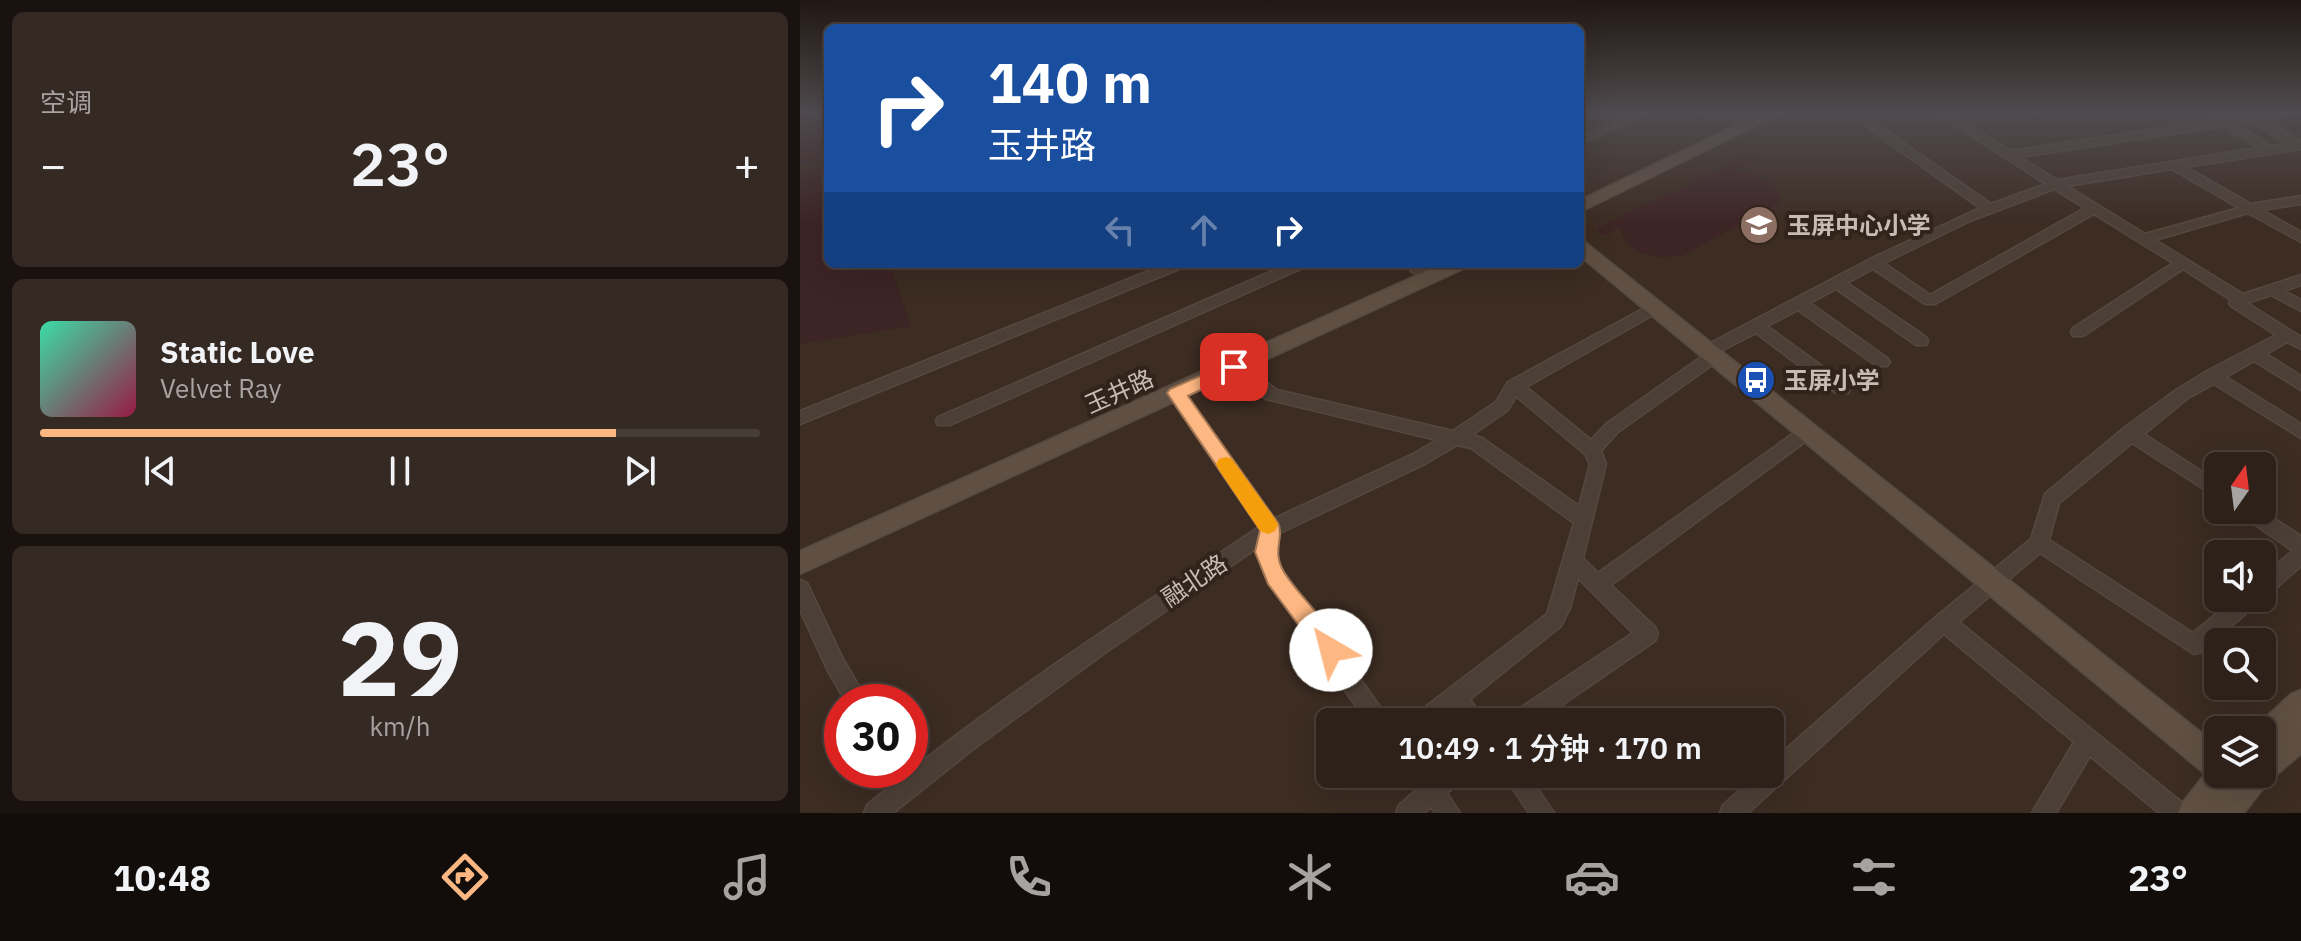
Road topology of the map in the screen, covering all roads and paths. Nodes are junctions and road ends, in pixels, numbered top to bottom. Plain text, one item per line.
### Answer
1 (1671, 150) edge
2 (1698, 150) edge
3 (1906, 150) edge
4 (2001, 150) edge
5 (2042, 150) edge
6 (2268, 150) edge
7 (2009, 155) junction
8 (2174, 165) junction
9 (2056, 184) junction
10 (1584, 191) edge
11 (2301, 200) edge
12 (1584, 205) edge
13 (1989, 208) junction
14 (2094, 208) junction
15 (2301, 238) edge
16 (2143, 239) junction
17 (1584, 250) edge
18 (2183, 263) junction
19 (1875, 264) junction
20 (1169, 268) edge
21 (1415, 268) edge
22 (1449, 268) edge
23 (1268, 270) edge
24 (2301, 280) edge
25 (1837, 283) junction
26 (2272, 290) junction
27 (2242, 300) junction
28 (1799, 303) junction
29 (2301, 306) edge
30 (1655, 308) junction
31 (1757, 326) junction
32 (2078, 332) dead end
33 (2294, 340) edge
34 (1921, 341) dead end
35 (2252, 353) junction
36 (1711, 354) junction
37 (1882, 362) dead end
38 (1234, 367) junction
39 (2212, 375) junction
40 (2301, 384) edge
41 (1514, 386) junction
42 (1842, 389) dead end
43 (1176, 393) junction
44 (800, 418) edge
45 (944, 421) dead end
46 (1807, 432) junction
47 (2301, 432) edge
48 (2130, 433) junction
49 (1457, 437) junction
50 (1592, 450) junction
51 (2204, 482) edge
52 (1584, 520) junction
53 (2268, 524) edge
54 (1270, 529) junction
55 (2039, 543) junction
56 (2301, 546) edge
57 (800, 550) edge
58 (2301, 555) edge
59 (1573, 561) junction
60 (800, 563) edge
61 (2276, 576) edge
62 (1992, 582) junction
63 (1597, 585) junction
64 (800, 589) edge
65 (2233, 612) edge
66 (1944, 622) junction
67 (847, 684) edge
68 (1457, 698) junction
69 (2301, 704) edge
70 (1370, 708) edge
71 (1443, 708) edge
72 (1464, 708) edge
73 (1540, 708) edge
74 (2276, 727) edge
75 (2301, 734) edge
76 (2087, 741) junction
77 (2276, 752) edge
78 (2204, 754) edge
79 (928, 760) edge
80 (894, 788) edge
81 (1422, 788) edge
82 (1430, 788) edge
83 (1524, 788) edge
84 (2226, 788) edge
85 (2236, 788) edge
86 (875, 813) edge
87 (1407, 813) edge
88 (1449, 813) edge
89 (1543, 813) edge
90 (1731, 813) edge
91 (2043, 813) edge
92 (2177, 813) edge
93 (2194, 813) edge
94 (2223, 813) edge

1 - 10 street
2 - 12 street
3 - 13 street
4 - 7 street
5 - 7 street
6 - 8 street
7 - 9 street
8 - 9 street
8 - 15 street
9 - 13 street
9 - 14 street
11 - 16 street
13 - 19 street
14 - 16 street
14 - 19 street
16 - 18 street
17 - 30 street
18 - 27 street
18 - 32 street
19 - 25 street
20 - 44 street
21 - 57 street, 玉井路
22 - 38 street, 玉井路
23 - 45 street
24 - 26 street
25 - 28 street
25 - 34 street
26 - 27 street
26 - 29 street
27 - 33 street
28 - 31 street
28 - 37 street
30 - 36 street
30 - 41 street, 融北路
31 - 36 street
31 - 42 street
33 - 35 street
35 - 39 street
35 - 40 street
36 - 46 street
36 - 50 street
38 - 43 street, 玉井路
38 - 49 street
39 - 47 street
39 - 48 street
41 - 49 street, 融北路
41 - 50 street
43 - 54 street
43 - 60 street, 玉井路
46 - 62 street
46 - 63 street
48 - 51 street
48 - 55 street
49 - 52 street
49 - 54 street, 融北路
50 - 52 street
52 - 59 street
53 - 56 street
54 - 70 street
54 - 79 street, 融北路
55 - 62 street
55 - 65 street
58 - 61 street
59 - 63 street
59 - 68 street
62 - 66 street
62 - 78 street
63 - 73 street
64 - 67 street
66 - 76 street
66 - 90 street
68 - 71 street
68 - 72 street
69 - 74 street
75 - 77 street
76 - 91 street
76 - 92 street
80 - 86 street, 融北路
81 - 87 street
82 - 88 street
83 - 89 street
84 - 93 street
85 - 94 street

